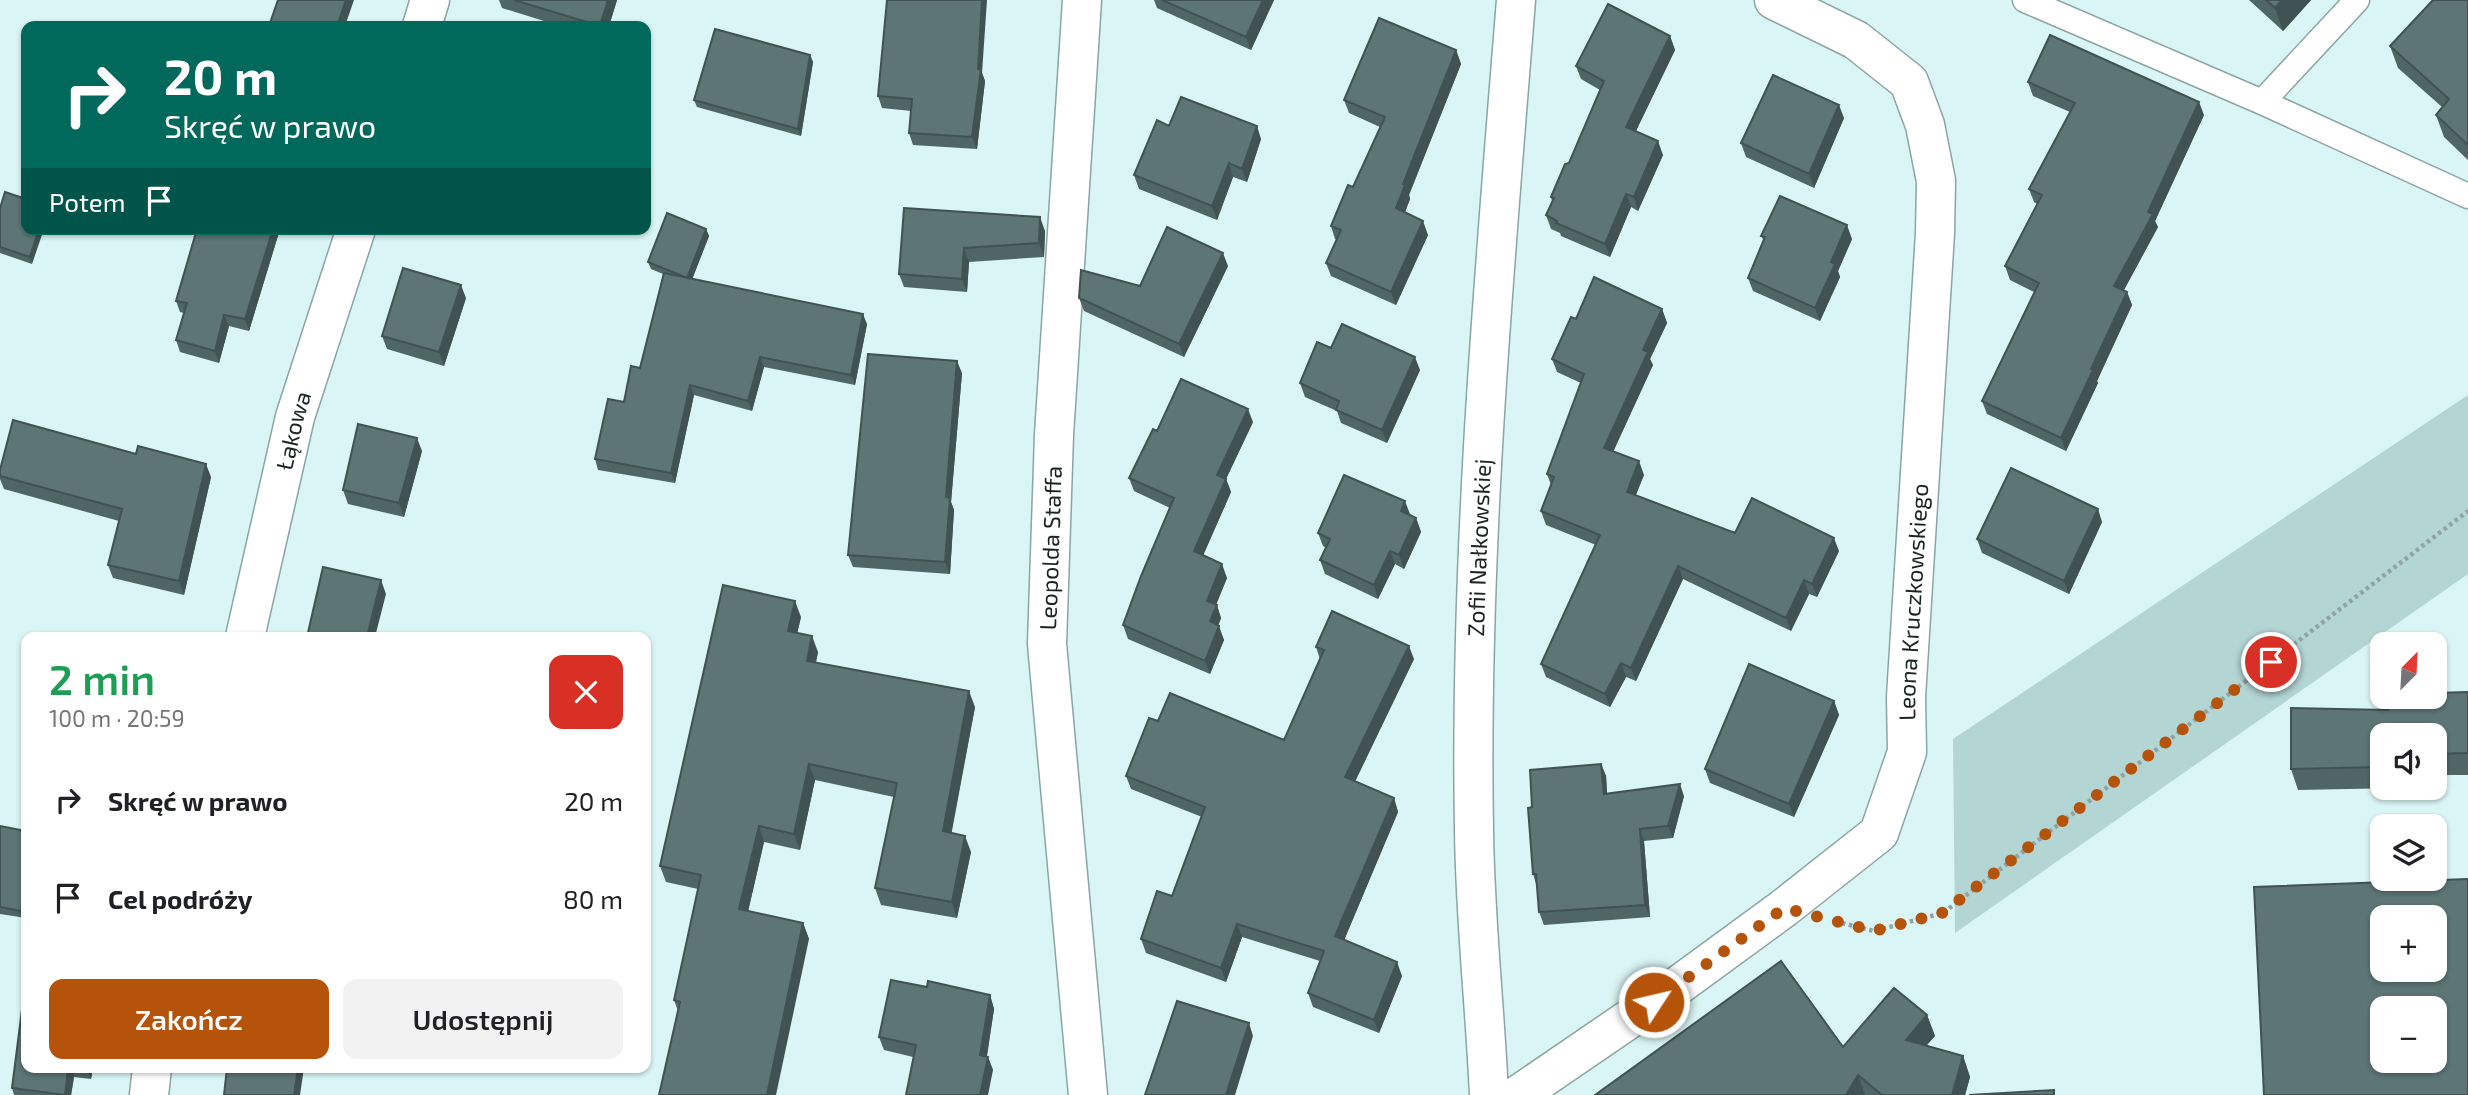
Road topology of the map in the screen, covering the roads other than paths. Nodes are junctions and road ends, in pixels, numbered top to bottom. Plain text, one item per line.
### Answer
1 (430, 0) edge
2 (1082, 0) edge
3 (1516, 0) edge
4 (1774, 0) edge
5 (2025, 0) edge
6 (2357, 0) edge
7 (424, 21) edge
8 (2262, 102) junction
9 (2468, 196) edge
10 (354, 235) edge
11 (246, 632) edge
12 (151, 1073) edge
13 (149, 1095) edge
14 (1088, 1095) edge
15 (1489, 1095) edge
16 (1518, 1095) edge

1 - 7 street
2 - 14 street, Leopolda Staffa
3 - 15 street, Zofii Nałkowskiej
4 - 16 street, Leona Kruczkowskiego
5 - 8 lane
6 - 8 lane
8 - 9 lane
10 - 11 street, Łąkowa
12 - 13 street

